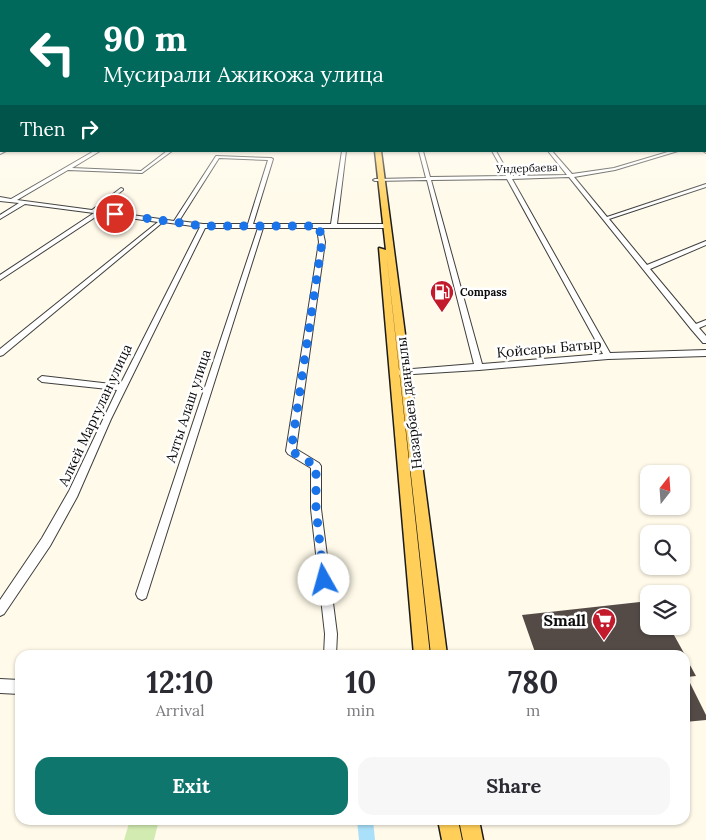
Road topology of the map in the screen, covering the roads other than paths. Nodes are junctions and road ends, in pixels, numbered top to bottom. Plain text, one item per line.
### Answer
1 (97, 152) edge
2 (169, 152) edge
3 (344, 152) edge
4 (372, 152) edge
5 (378, 152) edge
6 (421, 152) edge
7 (495, 152) edge
8 (551, 152) edge
9 (673, 152) edge
10 (67, 169) junction
11 (570, 176) junction
12 (429, 179) junction
13 (509, 179) junction
14 (378, 180) junction
15 (706, 185) edge
16 (122, 189) dead end
17 (0, 199) edge
18 (11, 201) junction
19 (24, 202) junction
20 (96, 212) junction
21 (0, 217) edge
22 (605, 219) junction
23 (163, 220) junction
24 (176, 222) junction
25 (203, 226) junction
26 (250, 226) junction
27 (261, 226) junction
28 (319, 226) junction
29 (334, 226) junction
30 (383, 226) junction
31 (706, 243) edge
32 (646, 268) junction
33 (0, 278) edge
34 (706, 322) edge
35 (694, 327) junction
36 (706, 341) edge
37 (0, 353) edge
38 (706, 353) edge
39 (608, 356) junction
40 (479, 367) junction
41 (400, 373) junction
42 (42, 380) dead end
43 (122, 388) junction
44 (414, 575) junction
45 (430, 576) junction
46 (142, 594) dead end
47 (0, 610) edge
48 (330, 650) edge
49 (422, 650) edge
50 (438, 650) edge
51 (0, 686) edge
52 (15, 687) edge
53 (449, 825) edge
54 (470, 825) edge
55 (452, 840) edge
56 (473, 840) edge

1 - 10 street
2 - 10 street
3 - 29 street
4 - 14 main road, Назарбаев даңғылы
5 - 14 main road, Назарбаев даңғылы
6 - 12 street
7 - 13 street
8 - 11 street
9 - 11 street, Ундербаева
10 - 18 street
11 - 13 street, Ундербаева
11 - 22 street
12 - 13 street, Ундербаева
12 - 14 street, Ундербаева
12 - 40 street
13 - 39 street
14 - 30 main road, Назарбаев даңғылы
15 - 22 street
16 - 20 street
17 - 18 street
18 - 19 street
19 - 20 street
19 - 21 street
20 - 23 street
20 - 33 street
22 - 32 street
23 - 24 street
23 - 37 street
24 - 25 street
24 - 26 street
25 - 26 street
25 - 43 street, Алкей Маргулан улица
26 - 27 street
27 - 28 street
27 - 46 street, Алты Алаш улица
28 - 29 street
28 - 48 street
29 - 30 street
30 - 41 main road, Назарбаев даңғылы
31 - 32 street
32 - 35 street
34 - 35 street
35 - 36 street
38 - 39 street, Қойсары Батыр
39 - 40 street, Қойсары Батыр
40 - 41 street, Қойсары Батыр
41 - 44 main road, Назарбаев даңғылы
41 - 45 main road, Назарбаев даңғылы
42 - 43 street
43 - 47 street, Алкей Маргулан улица
44 - 45 main road
44 - 49 main road, Назарбаев даңғылы
45 - 50 main road, Назарбаев даңғылы
51 - 52 street
53 - 55 main road
54 - 56 main road

